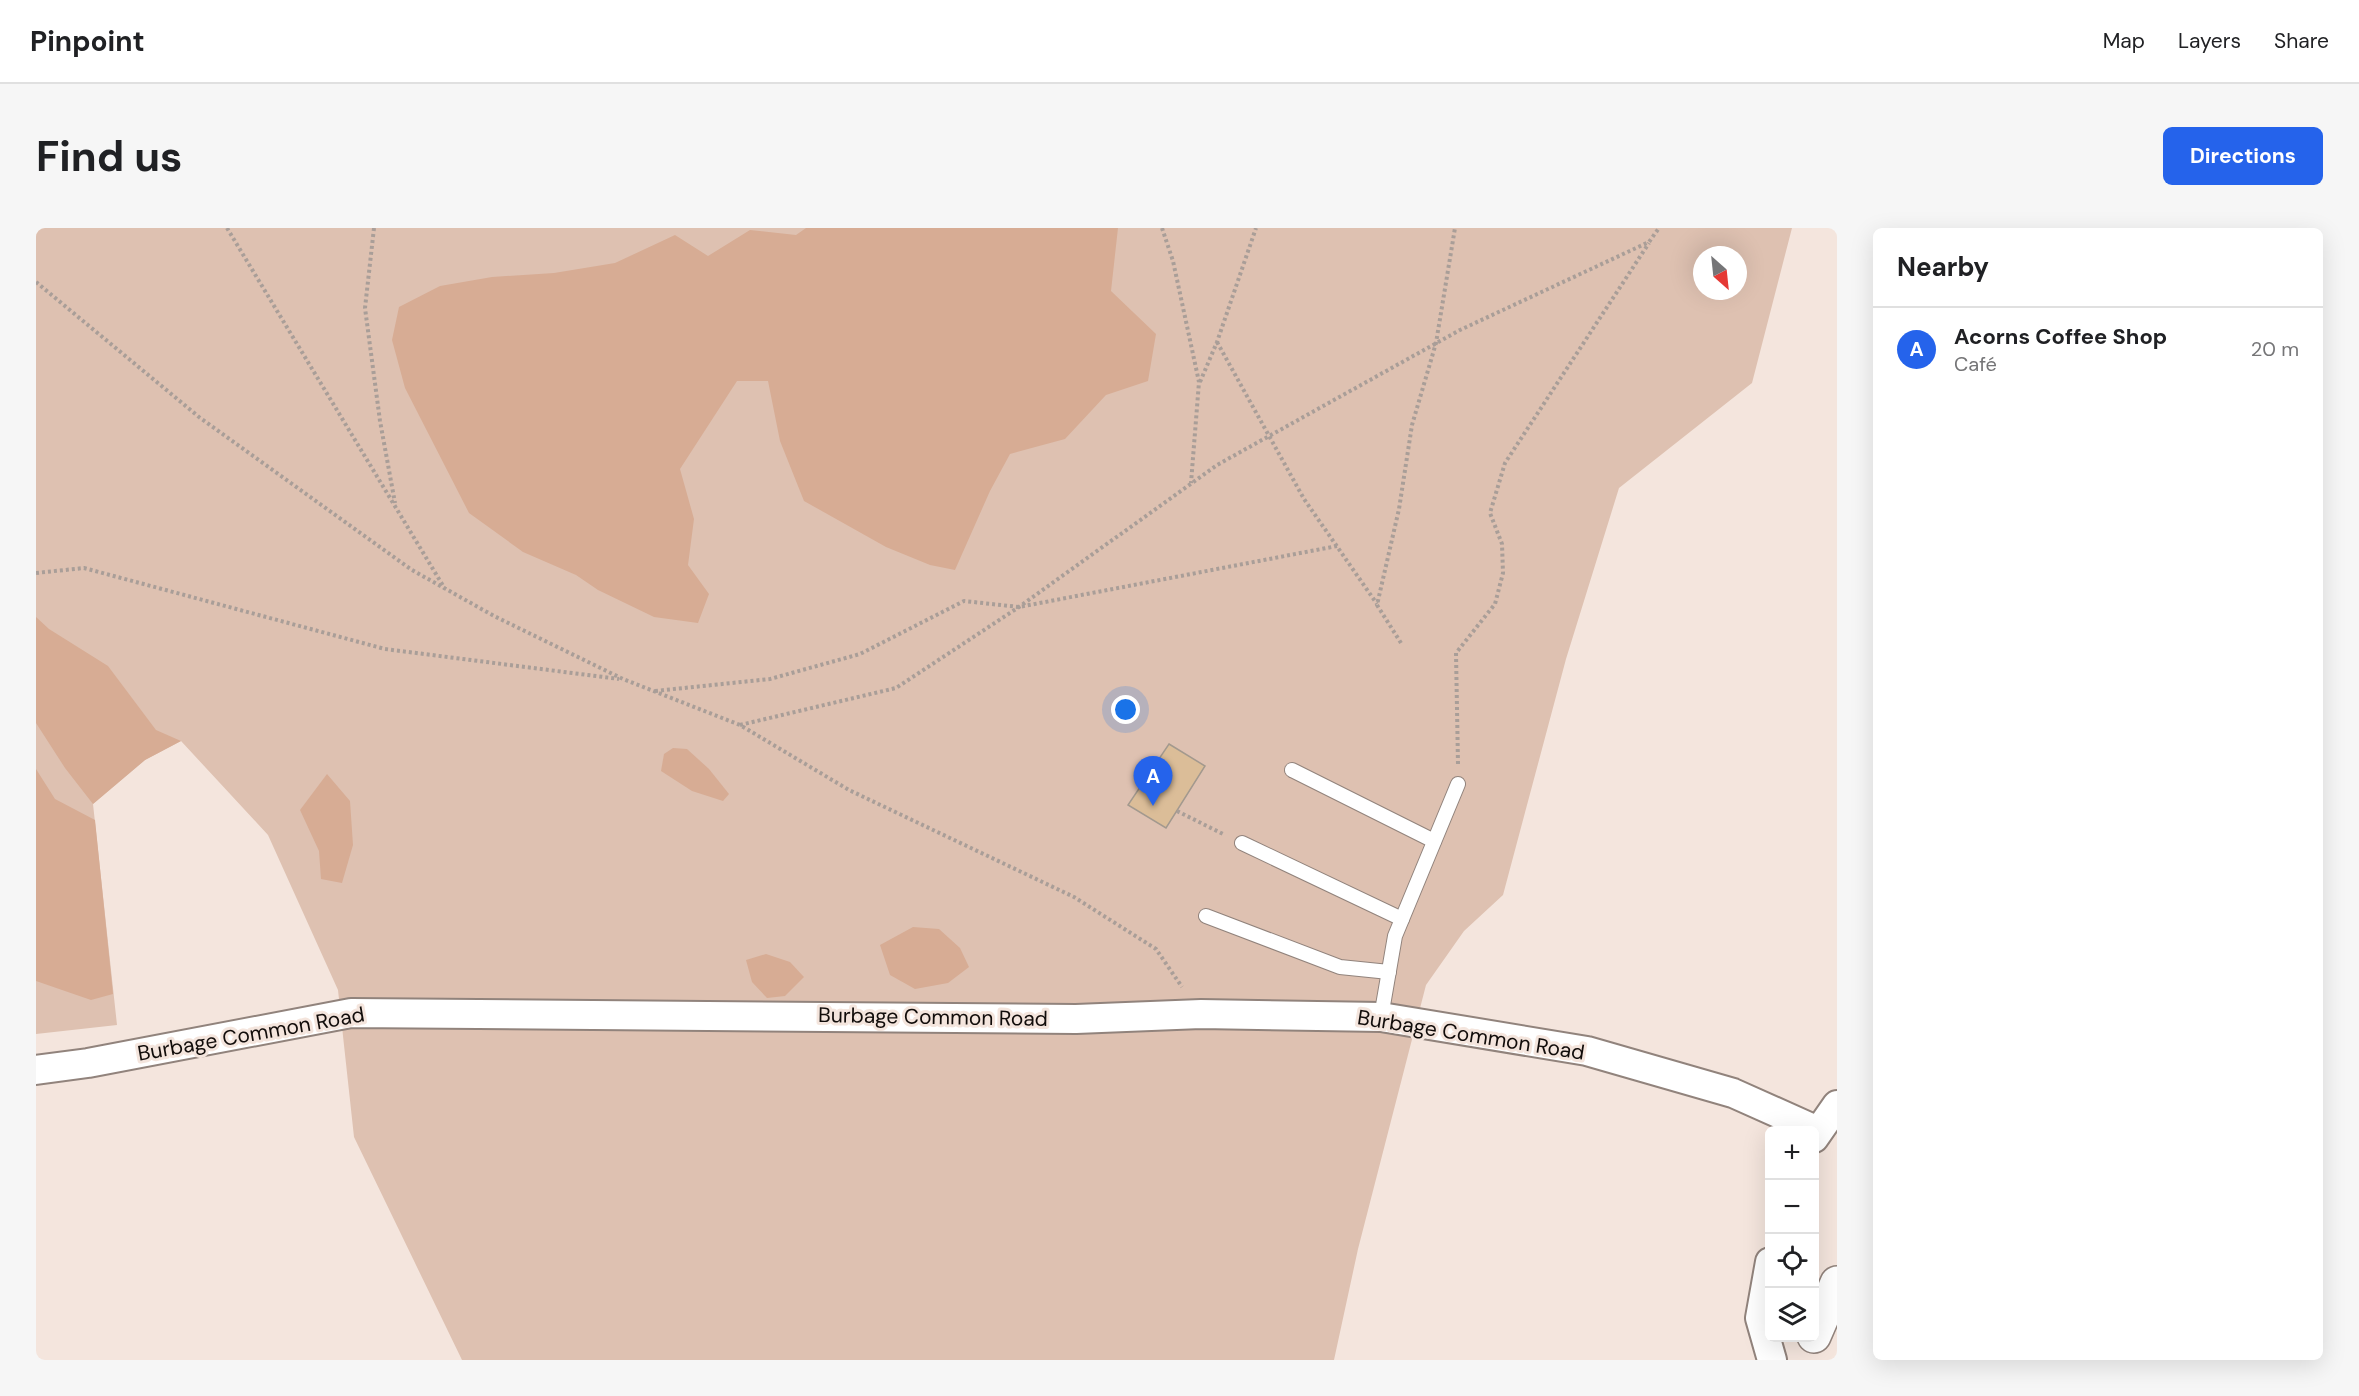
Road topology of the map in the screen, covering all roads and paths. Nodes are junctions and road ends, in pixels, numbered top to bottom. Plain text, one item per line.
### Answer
1 (227, 228) edge
2 (374, 228) edge
3 (1162, 228) edge
4 (1256, 228) edge
5 (1455, 228) edge
6 (1659, 228) edge
7 (1649, 242) junction
8 (36, 282) edge
9 (1217, 342) junction
10 (1436, 343) junction
11 (1200, 382) junction
12 (1270, 435) junction
13 (1191, 483) junction
14 (396, 507) junction
15 (1337, 546) junction
16 (36, 573) edge
17 (446, 589) junction
18 (1377, 605) junction
19 (1019, 607) junction
20 (1401, 643) dead end
21 (623, 679) junction
22 (653, 691) junction
23 (740, 725) junction
24 (1292, 770) dead end
25 (1458, 784) joint
26 (1177, 811) dead end
27 (1434, 841) junction
28 (1242, 843) joint
29 (1206, 916) dead end
30 (1402, 919) junction
31 (1389, 972) junction
32 (1201, 1014) junction
33 (1381, 1017) junction
34 (36, 1070) edge
35 (1837, 1105) edge
36 (1798, 1126) edge
37 (1819, 1131) edge
38 (1837, 1283) edge
39 (1765, 1288) edge
40 (1819, 1325) edge
41 (1812, 1342) edge
42 (1772, 1360) edge
43 (1804, 1360) edge

1 - 14 path
2 - 14 path
3 - 11 path
4 - 9 path
5 - 10 path
6 - 7 path
7 - 10 path
7 - 25 path
8 - 17 path
9 - 11 path
9 - 12 path
10 - 12 path
10 - 18 path
11 - 13 path
12 - 13 path
12 - 15 path
13 - 19 path
14 - 17 path
15 - 18 path
15 - 19 path
16 - 21 path
17 - 21 path
18 - 20 path
19 - 22 path
19 - 23 path
21 - 22 path
22 - 23 path
23 - 32 path
24 - 27 lane
25 - 27 lane
26 - 28 path
27 - 30 lane
28 - 30 lane
29 - 31 lane
30 - 31 lane
31 - 33 lane
32 - 33 street, Burbage Common Road
32 - 34 street, Burbage Common Road
33 - 36 street, Burbage Common Road
35 - 37 street
38 - 40 main road
39 - 42 street
41 - 43 main road

